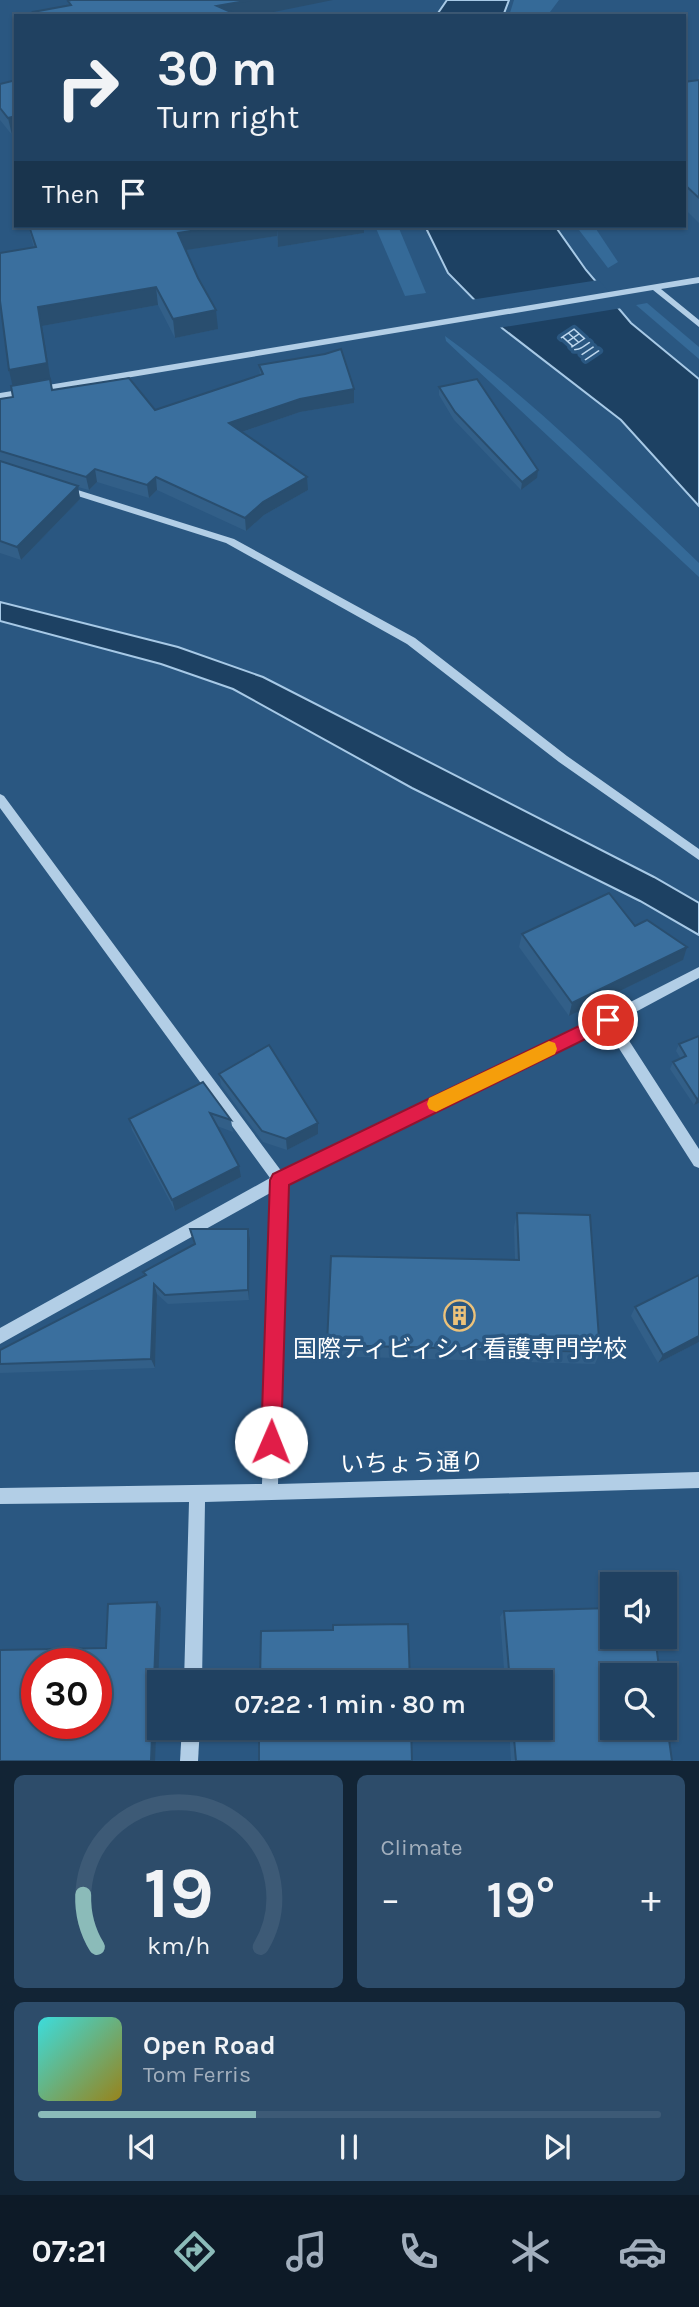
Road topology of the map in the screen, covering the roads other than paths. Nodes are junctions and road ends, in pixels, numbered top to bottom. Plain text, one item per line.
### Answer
1 (699, 280) edge
2 (654, 288) junction
3 (699, 324) edge
4 (0, 396) edge
5 (51, 485) edge
6 (0, 799) edge
7 (699, 855) edge
8 (699, 972) edge
9 (608, 1020) junction
10 (699, 1161) edge
11 (280, 1180) junction
12 (0, 1336) edge
13 (699, 1480) edge
14 (270, 1492) junction
15 (197, 1494) junction
16 (0, 1496) edge
17 (193, 1670) edge
18 (190, 1740) edge
19 (189, 1761) edge

1 - 2 street
2 - 3 street
2 - 4 street
5 - 7 street
6 - 11 street
8 - 9 street
9 - 10 street
9 - 11 street
11 - 12 street
11 - 14 street
13 - 14 street, いちょう通り
14 - 15 street, いちょう通り
15 - 16 street, いちょう通り
15 - 17 street
18 - 19 street

